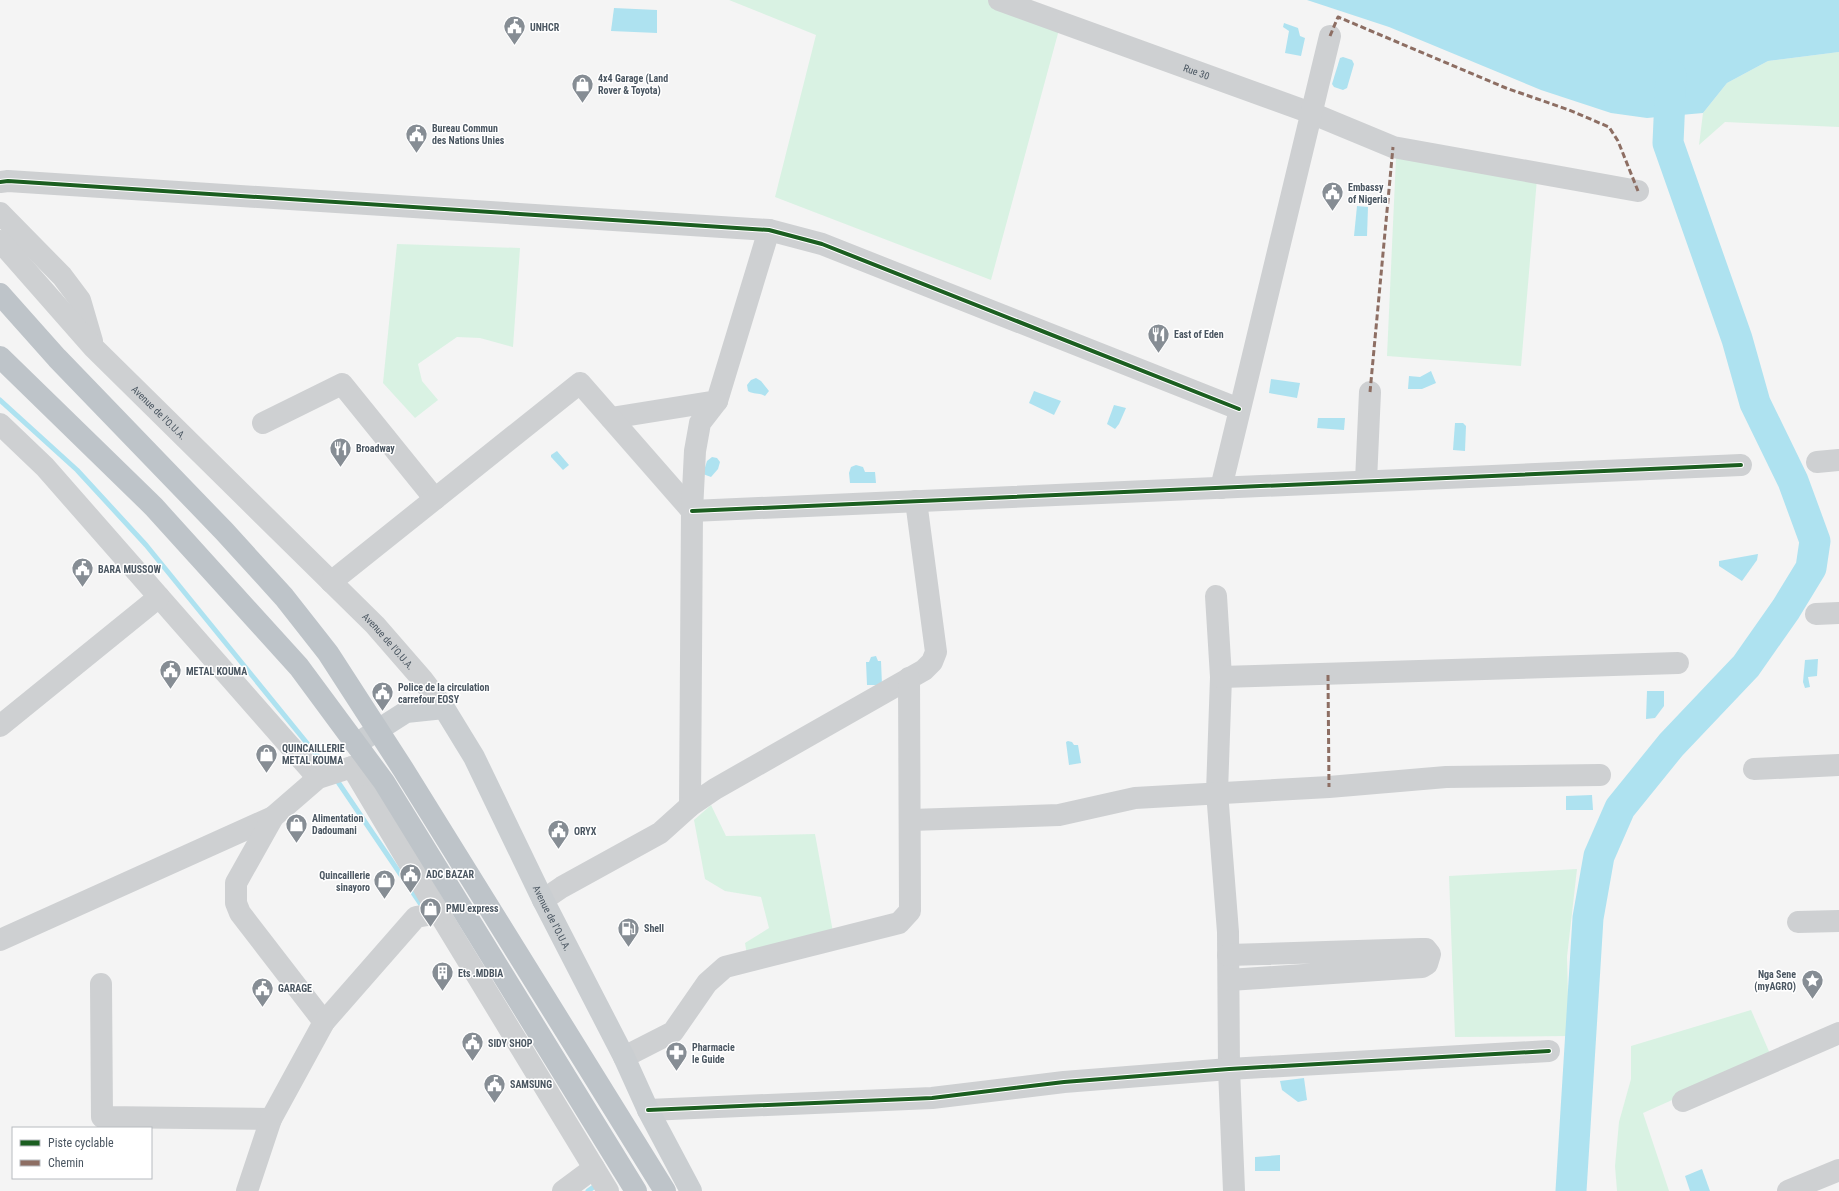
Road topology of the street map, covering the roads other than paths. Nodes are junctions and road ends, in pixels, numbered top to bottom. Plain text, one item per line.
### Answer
1 (999, 0) edge
2 (1330, 36) dead end
3 (1311, 113) junction
4 (0, 182) edge
5 (1638, 191) dead end
6 (0, 213) edge
7 (769, 230) junction
8 (0, 241) edge
9 (0, 294) edge
10 (0, 315) edge
11 (94, 348) junction
12 (0, 357) edge
13 (58, 358) junction
14 (0, 370) edge
15 (1370, 392) dead end
16 (45, 400) junction
17 (717, 401) junction
18 (1239, 409) junction
19 (611, 418) junction
20 (263, 423) dead end
21 (0, 424) edge
22 (1839, 460) edge
23 (1817, 462) dead end
24 (1741, 465) dead end
25 (1366, 481) junction
26 (1221, 488) junction
27 (435, 499) junction
28 (916, 501) junction
29 (692, 511) junction
30 (331, 582) junction
31 (1216, 596) dead end
32 (159, 598) junction
33 (1839, 613) edge
34 (1816, 614) dead end
35 (1678, 663) dead end
36 (1221, 677) junction
37 (909, 678) junction
38 (444, 708) junction
39 (3, 718) edge
40 (378, 730) junction
41 (356, 744) junction
42 (1839, 765) edge
43 (352, 767) junction
44 (1754, 769) dead end
45 (1600, 775) dead end
46 (318, 778) junction
47 (386, 786) junction
48 (1217, 792) junction
49 (690, 806) junction
50 (273, 817) junction
51 (911, 820) junction
52 (543, 900) junction
53 (439, 913) junction
54 (1839, 921) edge
55 (1798, 922) dead end
56 (0, 940) edge
57 (1228, 955) junction
58 (1229, 980) junction
59 (101, 984) dead end
60 (324, 1022) junction
61 (1839, 1033) edge
62 (1549, 1051) dead end
63 (624, 1057) junction
64 (1230, 1070) junction
65 (1683, 1101) dead end
66 (648, 1110) junction
67 (271, 1119) junction
68 (594, 1168) junction
69 (1839, 1170) edge
70 (247, 1191) edge
71 (563, 1191) edge
72 (608, 1191) edge
73 (636, 1191) edge
74 (665, 1191) edge
75 (691, 1191) edge
76 (1234, 1191) edge
77 (1788, 1191) edge

1 - 3 street, Rue 30
2 - 3 street
3 - 5 street, Rue 30
3 - 18 street
4 - 7 street
6 - 11 street
7 - 17 street
7 - 18 street
8 - 11 street, Avenue de l'O.U.A.
9 - 13 highway
10 - 13 highway
11 - 30 street, Avenue de l'O.U.A.
12 - 16 highway
13 - 40 highway
14 - 16 highway
15 - 25 street
16 - 41 highway
17 - 19 street
17 - 29 street
18 - 26 street
19 - 27 street
19 - 29 street
20 - 27 street
21 - 32 street
22 - 23 street
24 - 25 street
25 - 26 street
26 - 28 street
27 - 30 street
28 - 29 street
28 - 37 street
29 - 49 street
30 - 38 street, Avenue de l'O.U.A.
31 - 36 street
32 - 39 street
32 - 46 street
33 - 34 street
35 - 36 street
36 - 48 street
37 - 49 street
37 - 51 street
38 - 40 main road
38 - 52 main road, Avenue de l'O.U.A.
40 - 41 main road
40 - 74 highway
41 - 43 street
41 - 47 highway
42 - 44 street
43 - 46 street
43 - 47 street
43 - 53 street
45 - 48 street
46 - 50 street
47 - 73 highway
48 - 51 street
48 - 57 street
49 - 52 street
50 - 56 street
50 - 60 street
51 - 63 street
52 - 63 main road, Avenue de l'O.U.A.
53 - 60 street
53 - 68 street
54 - 55 street
57 - 58 street
57 - 58 street
58 - 64 street
59 - 67 street
60 - 67 street
61 - 65 street
62 - 64 street
63 - 66 main road, Avenue de l'O.U.A.
64 - 66 street
64 - 76 street
66 - 75 main road, Avenue de l'O.U.A.
67 - 70 street
68 - 71 street
68 - 72 street
69 - 77 street

